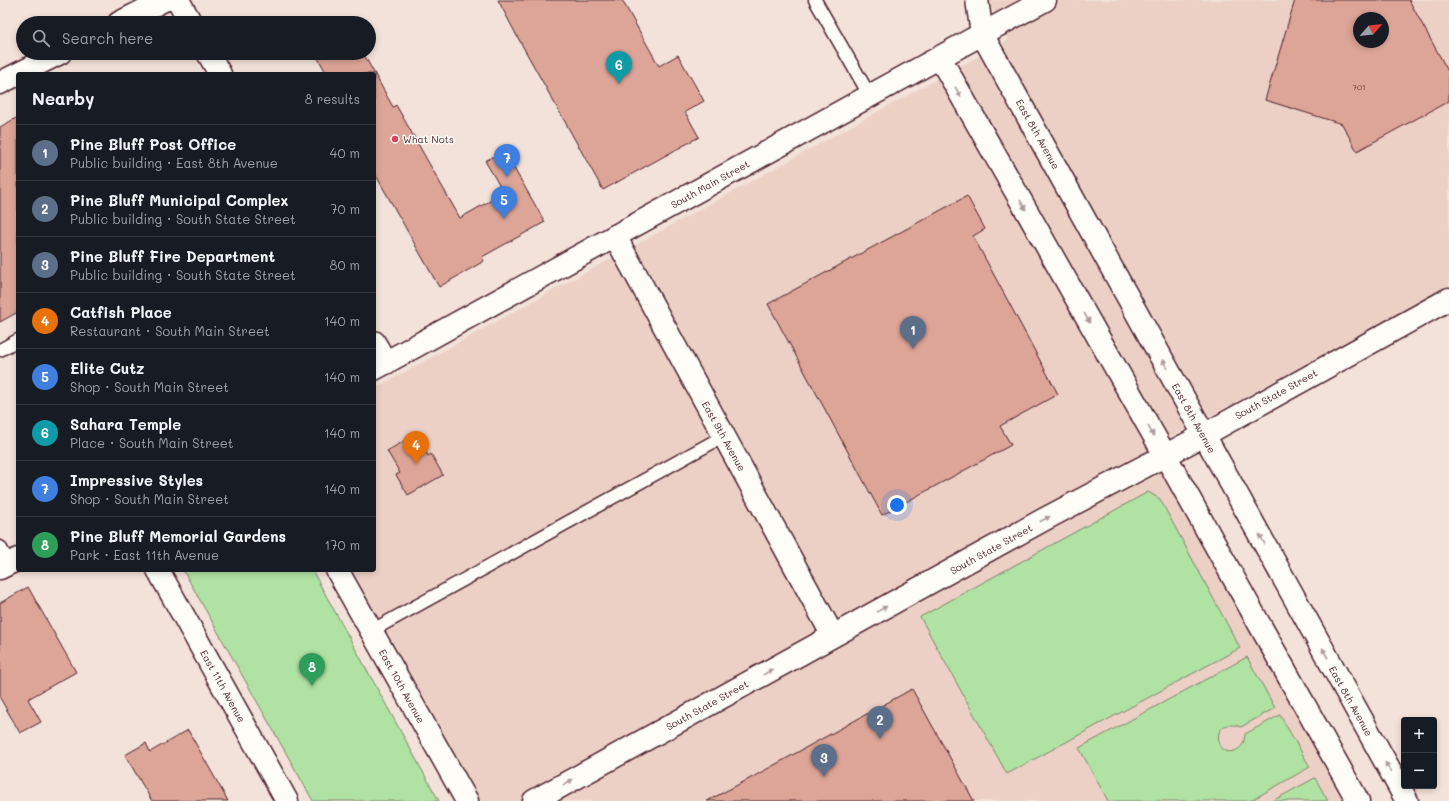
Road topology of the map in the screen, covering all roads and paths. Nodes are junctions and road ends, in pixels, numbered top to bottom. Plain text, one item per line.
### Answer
1 (164, 0) edge
2 (178, 0) edge
3 (815, 0) edge
4 (977, 0) edge
5 (1045, 0) edge
6 (133, 16) edge
7 (187, 16) edge
8 (982, 34) junction
9 (940, 58) junction
10 (48, 60) edge
11 (212, 60) edge
12 (28, 72) edge
13 (219, 72) edge
14 (16, 77) edge
15 (0, 83) edge
16 (870, 96) junction
17 (615, 236) junction
18 (1449, 299) edge
19 (16, 341) edge
20 (0, 350) edge
21 (376, 350) edge
22 (380, 366) edge
23 (1204, 435) junction
24 (724, 436) junction
25 (1165, 455) junction
26 (159, 572) edge
27 (339, 572) edge
28 (371, 631) junction
29 (833, 636) junction
30 (287, 801) edge
31 (467, 801) edge
32 (534, 801) edge
33 (1358, 801) edge
34 (1406, 801) edge

1 - 6 main road
2 - 7 main road
3 - 16 lane
4 - 8 main road
5 - 8 main road, South Main Street
8 - 9 main road, South Main Street
23 -> 8 main road, East 8th Avenue
9 - 16 main road, South Main Street
9 -> 25 main road
10 - 12 main road
11 - 13 main road
14 - 15 main road
16 - 17 main road, South Main Street
17 - 22 main road, South Main Street
17 - 24 main road, East 9th Avenue
18 - 23 main road, South State Street
19 - 20 lane
21 - 22 main road
23 - 25 main road, South State Street
34 -> 23 main road, East 8th Avenue
24 - 28 lane
24 - 29 main road, East 9th Avenue
29 -> 25 main road, South State Street
25 - 33 main road
26 - 30 main road, East 11th Avenue
27 - 28 main road, East 10th Avenue
28 - 31 main road, East 10th Avenue
32 -> 29 main road, South State Street

